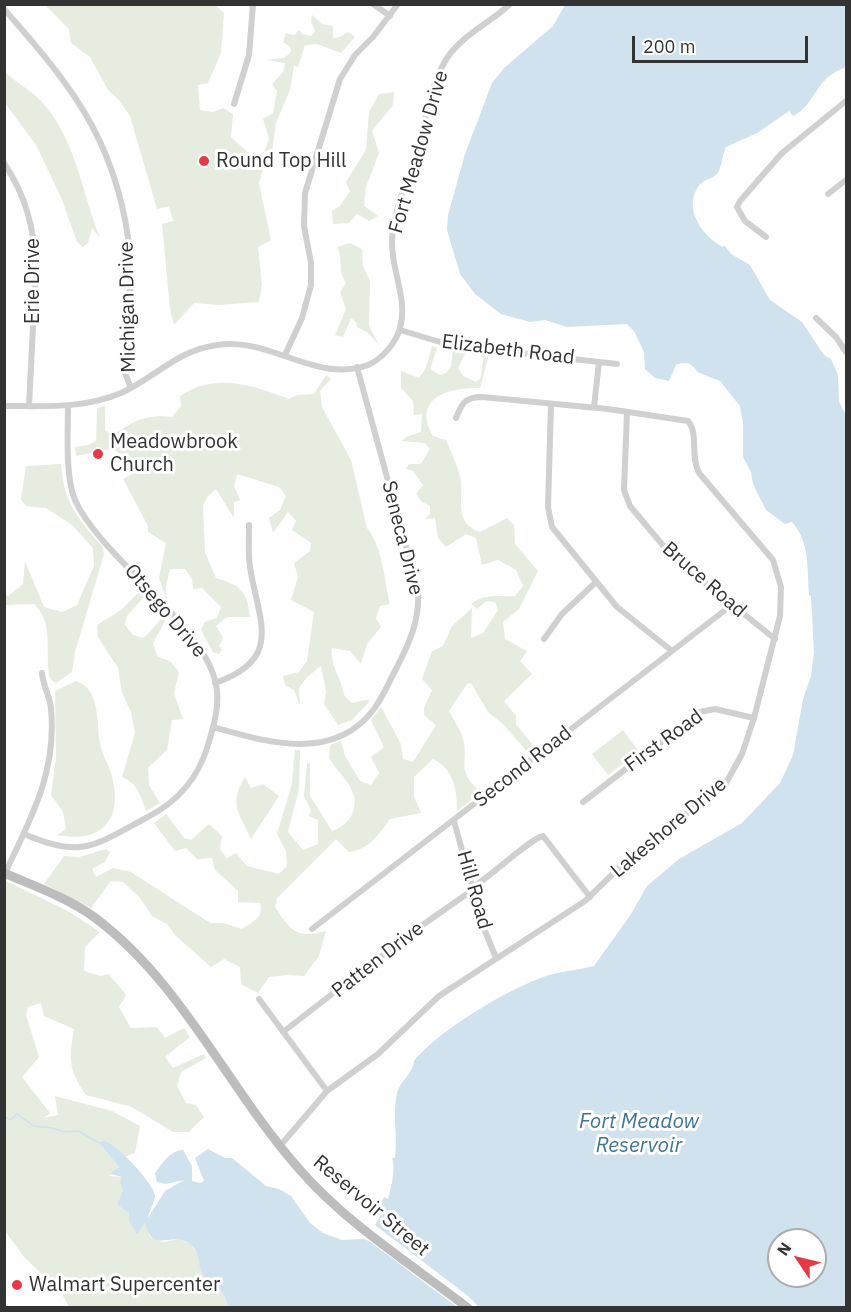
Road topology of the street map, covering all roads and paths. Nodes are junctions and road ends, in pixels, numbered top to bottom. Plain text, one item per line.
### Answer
1 (253, 4) edge
2 (373, 4) edge
3 (398, 4) edge
4 (510, 4) edge
5 (4, 9) edge
6 (390, 16) junction
7 (846, 101) edge
8 (234, 105) dead end
9 (4, 163) edge
10 (846, 180) edge
11 (828, 194) dead end
12 (766, 237) dead end
13 (816, 318) dead end
14 (400, 330) junction
15 (846, 352) edge
16 (285, 356) junction
17 (599, 362) junction
18 (617, 364) dead end
19 (357, 367) junction
20 (130, 388) junction
21 (551, 404) junction
22 (4, 406) edge
23 (30, 406) junction
24 (68, 406) junction
25 (594, 407) junction
26 (627, 412) junction
27 (456, 418) dead end
28 (249, 525) dead end
29 (596, 582) junction
30 (733, 604) junction
31 (544, 639) dead end
32 (775, 639) junction
33 (672, 651) junction
34 (42, 673) dead end
35 (215, 683) junction
36 (754, 718) junction
37 (213, 727) junction
38 (583, 802) dead end
39 (454, 821) junction
40 (24, 834) junction
41 (5, 873) edge
42 (473, 888) junction
43 (590, 897) junction
44 (312, 929) dead end
45 (496, 958) junction
46 (259, 999) dead end
47 (283, 1032) junction
48 (327, 1091) junction
49 (280, 1146) junction
50 (468, 1308) edge

1 - 8 street
2 - 6 street
3 - 6 street
4 - 14 street, Fort Meadow Drive
5 - 20 street, Michigan Drive
6 - 16 street
7 - 12 street
9 - 23 street, Erie Drive
10 - 11 street
13 - 15 street
14 - 17 street, Elizabeth Road
14 - 19 street
16 - 19 street
16 - 20 street
17 - 18 street, Elizabeth Road
17 - 25 street
19 - 37 street, Seneca Drive
20 - 24 street
21 - 25 street, Lakeshore Drive
21 - 27 street, Lakeshore Drive
21 - 29 street
22 - 23 street
23 - 24 street
24 - 35 street, Otsego Drive
25 - 26 street, Lakeshore Drive
26 - 30 street, Bruce Road
26 - 32 street, Lakeshore Drive
28 - 35 street
29 - 31 street
29 - 33 street
30 - 32 street, Bruce Road
30 - 33 street, Second Road
32 - 36 street, Lakeshore Drive
33 - 39 street, Second Road
34 - 40 street
35 - 37 street, Otsego Drive
36 - 38 street, First Road
36 - 43 street, Lakeshore Drive
37 - 40 street, Otsego Drive
39 - 42 street, Hill Road
39 - 44 street, Second Road
40 - 41 street
41 - 49 street, Reservoir Street
42 - 43 street, Patten Drive
42 - 45 street, Hill Road
42 - 47 street, Patten Drive
43 - 45 street, Lakeshore Drive
45 - 48 street, Lakeshore Drive
46 - 47 street
47 - 48 street
48 - 49 street, Lakeshore Drive
49 - 50 street, Reservoir Street

